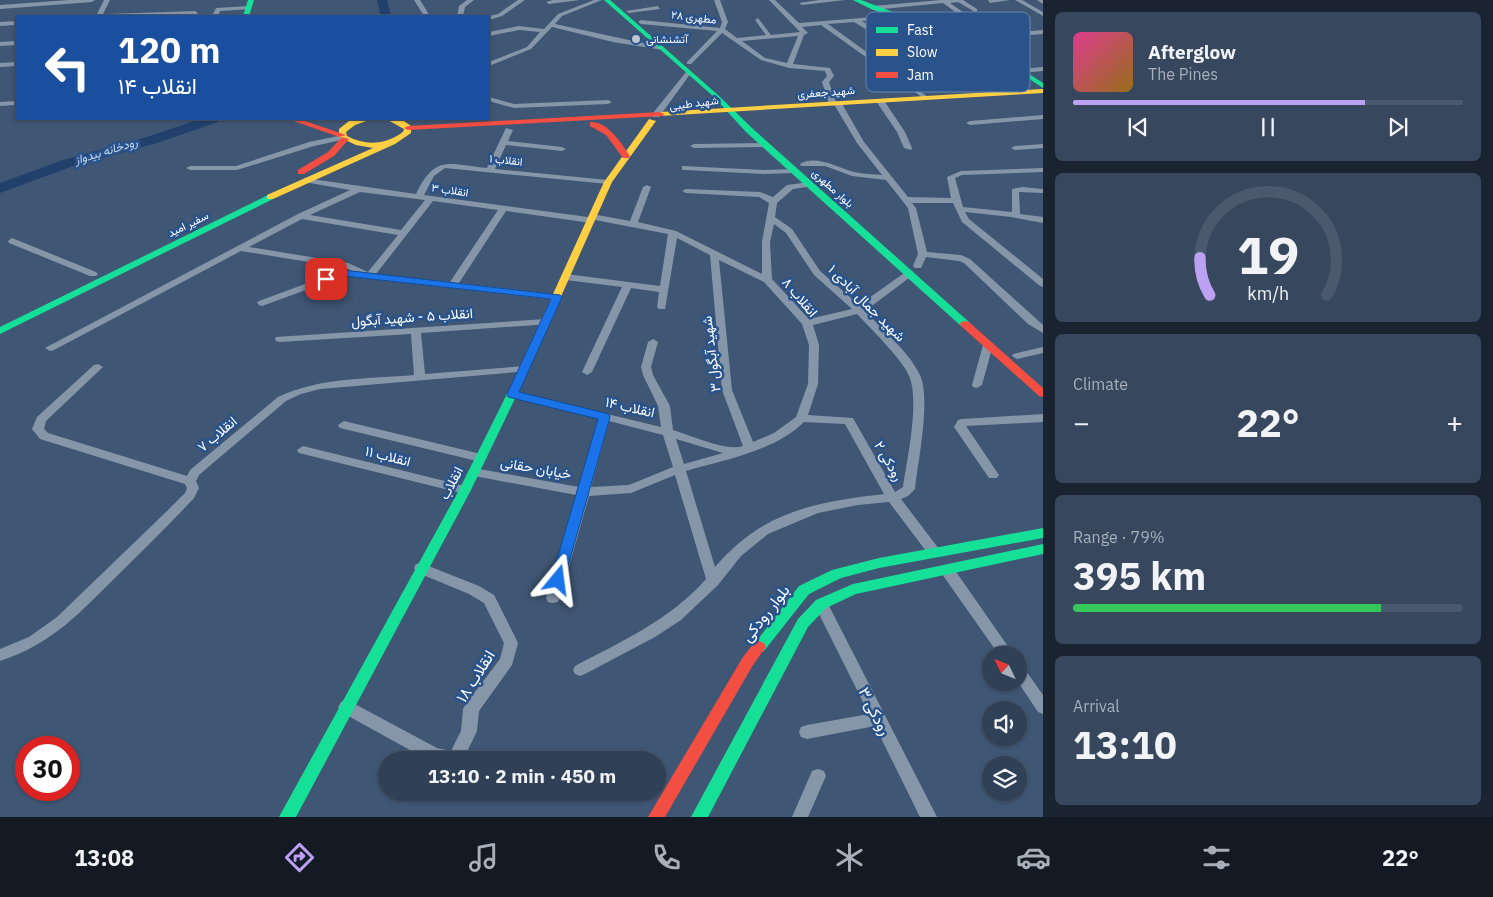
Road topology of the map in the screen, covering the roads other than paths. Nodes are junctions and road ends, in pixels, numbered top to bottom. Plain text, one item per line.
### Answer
1 (92, 0) edge
2 (107, 0) edge
3 (416, 0) edge
4 (471, 0) edge
5 (522, 0) edge
6 (577, 0) edge
7 (599, 0) edge
8 (717, 0) edge
9 (772, 0) edge
10 (842, 0) edge
11 (856, 0) edge
12 (960, 0) edge
13 (1007, 0) edge
14 (1018, 0) edge
15 (61, 1) edge
16 (549, 2) dead end
17 (613, 2) edge
18 (945, 2) junction
19 (990, 2) dead end
20 (802, 3) dead end
21 (587, 4) junction
22 (0, 7) edge
23 (249, 8) edge
24 (658, 8) dead end
25 (873, 8) junction
26 (975, 10) dead end
27 (629, 11) junction
28 (884, 12) edge
29 (959, 12) edge
30 (195, 13) dead end
31 (1043, 14) edge
32 (100, 15) edge
33 (175, 15) edge
34 (215, 15) edge
35 (426, 15) edge
36 (460, 15) edge
37 (490, 18) edge
38 (866, 19) edge
39 (758, 20) dead end
40 (856, 20) junction
41 (15, 23) edge
42 (822, 23) junction
43 (0, 24) edge
44 (551, 25) junction
45 (799, 25) junction
46 (866, 27) edge
47 (646, 29) junction
48 (722, 30) junction
49 (546, 31) junction
50 (1043, 32) edge
51 (1030, 33) edge
52 (490, 34) edge
53 (801, 35) junction
54 (770, 37) junction
55 (737, 40) junction
56 (15, 43) edge
57 (0, 44) edge
58 (661, 49) junction
59 (866, 55) edge
60 (15, 64) edge
61 (490, 64) edge
62 (0, 66) edge
63 (789, 66) junction
64 (688, 68) junction
65 (1043, 69) edge
66 (1030, 70) edge
67 (1038, 80) edge
68 (1043, 86) edge
69 (1030, 90) edge
70 (1043, 91) edge
71 (918, 92) edge
72 (1028, 92) edge
73 (1030, 92) edge
74 (721, 96) junction
75 (926, 98) junction
76 (490, 99) edge
77 (880, 101) junction
78 (608, 102) dead end
79 (15, 103) edge
80 (0, 104) edge
81 (836, 104) junction
82 (788, 108) junction
83 (736, 110) junction
84 (686, 115) junction
85 (758, 117) dead end
86 (1043, 117) edge
87 (654, 118) junction
88 (295, 120) edge
89 (312, 120) edge
90 (361, 120) edge
91 (396, 120) edge
92 (970, 123) dead end
93 (593, 124) junction
94 (408, 128) junction
95 (453, 130) junction
96 (509, 130) junction
97 (754, 130) junction
98 (343, 137) junction
99 (394, 142) junction
100 (504, 143) junction
101 (766, 145) junction
102 (694, 146) dead end
103 (1043, 146) edge
104 (908, 148) dead end
105 (1015, 148) dead end
106 (562, 149) dead end
107 (332, 154) junction
108 (626, 156) junction
109 (352, 159) junction
110 (190, 168) dead end
111 (685, 168) dead end
112 (800, 168) junction
113 (490, 170) junction
114 (1043, 170) edge
115 (889, 178) junction
116 (307, 180) junction
117 (608, 182) junction
118 (810, 184) junction
119 (647, 187) dead end
120 (359, 189) junction
121 (686, 191) dead end
122 (1043, 191) edge
123 (419, 197) junction
124 (431, 199) junction
125 (908, 200) junction
126 (772, 202) junction
127 (958, 205) junction
128 (503, 208) junction
129 (1016, 215) junction
130 (301, 216) junction
131 (771, 218) junction
132 (591, 219) junction
133 (1043, 220) edge
134 (633, 224) junction
135 (404, 233) junction
136 (673, 233) junction
137 (12, 241) dead end
138 (240, 248) junction
139 (714, 253) junction
140 (924, 254) junction
141 (914, 270) junction
142 (1043, 270) edge
143 (1027, 272) junction
144 (93, 274) junction
145 (369, 276) junction
146 (566, 277) junction
147 (767, 280) junction
148 (1043, 284) edge
149 (453, 286) junction
150 (627, 286) junction
151 (664, 290) junction
152 (557, 297) junction
153 (262, 303) dead end
154 (662, 307) dead end
155 (859, 310) junction
156 (0, 320) edge
157 (546, 322) junction
158 (807, 323) junction
159 (416, 330) junction
160 (1043, 330) edge
161 (0, 331) edge
162 (280, 339) dead end
163 (653, 342) dead end
164 (988, 344) junction
165 (50, 348) dead end
166 (1043, 350) edge
167 (1017, 356) junction
168 (98, 367) dead end
169 (525, 369) junction
170 (587, 372) dead end
171 (420, 378) junction
172 (1043, 380) edge
173 (977, 385) dead end
174 (512, 394) junction
175 (1043, 394) edge
176 (605, 417) junction
177 (800, 418) junction
178 (1043, 418) edge
179 (344, 425) dead end
180 (668, 432) junction
181 (303, 450) dead end
182 (745, 450) junction
183 (481, 458) junction
184 (680, 469) junction
185 (474, 472) junction
186 (993, 475) dead end
187 (190, 481) junction
188 (466, 490) junction
189 (583, 492) junction
190 (892, 497) junction
191 (1043, 533) edge
192 (1043, 550) edge
193 (934, 552) junction
194 (420, 568) junction
195 (947, 570) junction
196 (713, 581) junction
197 (553, 598) dead end
198 (821, 604) junction
199 (1001, 646) edge
200 (0, 656) edge
201 (580, 670) dead end
202 (1028, 685) edge
203 (346, 707) junction
204 (1043, 707) edge
205 (879, 719) junction
206 (807, 732) dead end
207 (427, 751) edge
208 (459, 751) edge
209 (818, 776) dead end
210 (287, 817) edge
211 (656, 817) edge
212 (699, 817) edge
213 (800, 817) edge
214 (929, 817) edge

1 - 15 street
2 - 32 street
3 - 35 street
4 - 36 street
5 - 37 street
6 - 16 street
7 - 21 street
8 - 48 street
9 - 45 street
10 - 20 street
11 - 25 street
12 - 18 street
12 - 26 street
13 - 19 street
14 - 31 street
15 - 22 street
17 - 21 street
17 - 27 street, بلوار مطهری
17 - 47 street, بلوار مطهری
18 - 25 street
18 - 29 street
21 - 44 street
23 - 34 street
24 - 27 street
25 - 28 street
27 - 47 street, بلوار مطهری
30 - 33 street
38 - 40 street
39 - 54 street
40 - 42 street
40 - 46 street
41 - 43 street
42 - 45 street
42 - 59 street
44 - 49 street
44 - 58 street
45 - 53 street
47 - 48 street, مطهری ۲۸
47 - 58 street, بلوار مطهری
47 - 64 street, بلوار مطهری
48 - 55 street, مطهری ۲۸
48 - 64 street
49 - 52 street
49 - 61 street
50 - 51 street
53 - 54 street
53 - 63 street
54 - 55 street
55 - 63 street, مطهری ۲۸
56 - 57 street
58 - 64 street, بلوار مطهری
60 - 62 street
63 - 81 street, مطهری ۲۸
64 - 74 street, بلوار مطهری
64 - 87 street
65 - 66 street
67 - 68 street
67 - 69 street
70 - 73 street, شهید جعفری
71 - 75 street
72 - 75 street, شهید جعفری
74 - 82 street
74 - 83 street, بلوار مطهری
74 - 84 street
75 - 77 street, شهید جعفری
76 - 78 street
77 - 81 street, شهید جعفری
77 - 104 street
79 - 80 street
81 - 82 street, شهید جعفری
81 - 115 street
82 - 83 street, شهید جعفری
82 - 85 street
83 - 84 street, شهید طیبی
83 - 97 street, بلوار مطهری
84 - 87 street, شهید طیبی
84 - 97 street
86 - 92 street
87 - 93 street, شهید طیبی
87 - 95 street, شهید طیبی
87 - 108 street, انقلاب
88 - 98 street, شهید طیبی
89 - 90 street
90 - 98 street, سفیر امید
91 - 94 street
93 - 96 street, شهید طیبی
93 - 108 street
94 - 95 street, شهید طیبی
94 - 99 street
95 - 96 street, شهید طیبی
95 - 99 street, شهید طیبی
96 - 100 street
97 - 101 street, بلوار مطهری
97 - 112 street, بلوار مطهری
98 - 99 street, شهید طیبی
98 - 107 street, سفیر امید
98 - 110 street
99 - 109 street, سفیر امید
100 - 106 street
100 - 113 street
101 - 102 street
101 - 112 street, بلوار مطهری
103 - 105 street
107 - 109 street
107 - 144 street, سفیر امید
108 - 117 street, انقلاب
109 - 116 street, سفیر امید
111 - 112 street
112 - 115 street
112 - 118 street, بلوار مطهری
112 - 141 street, بلوار مطهری
113 - 117 street, انقلاب ۱
113 - 123 street, انقلاب ۱
114 - 127 street
115 - 125 street
116 - 120 street, انقلاب ۳
116 - 161 street, سفیر امید
117 - 132 street, انقلاب
118 - 126 street
118 - 141 street, بلوار مطهری
119 - 134 street
120 - 123 street, انقلاب ۳
120 - 130 street
121 - 126 street
122 - 129 street
123 - 124 street, انقلاب ۳
124 - 128 street, انقلاب ۳
124 - 135 street
125 - 127 street
125 - 140 street
126 - 131 street
127 - 129 street
127 - 143 street
128 - 132 street, انقلاب ۳
128 - 149 street
129 - 133 street
130 - 135 street
130 - 138 street
131 - 147 street
131 - 155 street, شهید جمال آبادی ۱
132 - 134 street, انقلاب ۸
132 - 146 street, انقلاب
134 - 136 street, انقلاب ۸
135 - 145 street
136 - 139 street, انقلاب ۸
136 - 151 street
137 - 144 street
138 - 145 street
138 - 165 street
139 - 147 street, انقلاب ۸
139 - 182 street, شهید آبگول ۳
140 - 141 street
140 - 160 street
141 - 155 street
141 - 164 street, بلوار مطهری
141 - 167 street, بلوار مطهری
142 - 143 street
143 - 148 street
144 - 156 street, سفیر امید
145 - 149 street
145 - 153 street
146 - 150 street
146 - 152 street, انقلاب
147 - 158 street, انقلاب ۸
149 - 152 street
150 - 151 street
150 - 170 street
151 - 154 street
152 - 157 street, انقلاب
155 - 158 street
155 - 190 street, شهید جمال آبادی ۱
157 - 159 street, انقلاب ۵ - شهید آبگول
157 - 169 street, انقلاب
158 - 177 street, انقلاب ۸
159 - 162 street, انقلاب ۵ - شهید آبگول
159 - 171 street
163 - 180 street
164 - 173 street
164 - 175 street, بلوار مطهری
166 - 167 street
167 - 172 street, بلوار مطهری
168 - 187 street
169 - 171 street, انقلاب ۷
169 - 174 street, انقلاب
171 - 187 street, انقلاب ۷
174 - 176 street, انقلاب ۱۴
174 - 183 street, انقلاب
176 - 180 street, انقلاب ۱۴
176 - 189 street
177 - 182 street
177 - 190 street, رودکی ۲
178 - 186 street
179 - 183 street
180 - 182 street, انقلاب ۱۴
180 - 184 street
181 - 188 street, انقلاب ۱۱
182 - 184 street, خیابان حقانی
183 - 185 street, انقلاب
184 - 189 street, خیابان حقانی
184 - 196 street
185 - 188 street, انقلاب
185 - 189 street, خیابان حقانی
187 - 200 street, انقلاب ۷
188 - 194 street, انقلاب
189 - 197 street
190 - 193 street, رودکی ۲
190 - 196 street
191 - 193 street, بلوار رودکی
192 - 195 street
193 - 211 street, بلوار رودکی
194 - 203 street, انقلاب
194 - 208 street, انقلاب ۱۸
195 - 198 street
195 - 199 street
196 - 201 street
198 - 205 street, رودکی ۳
198 - 212 street
202 - 204 street
203 - 207 street
203 - 210 street, انقلاب
205 - 206 street
205 - 214 street, رودکی ۳
209 - 213 street

